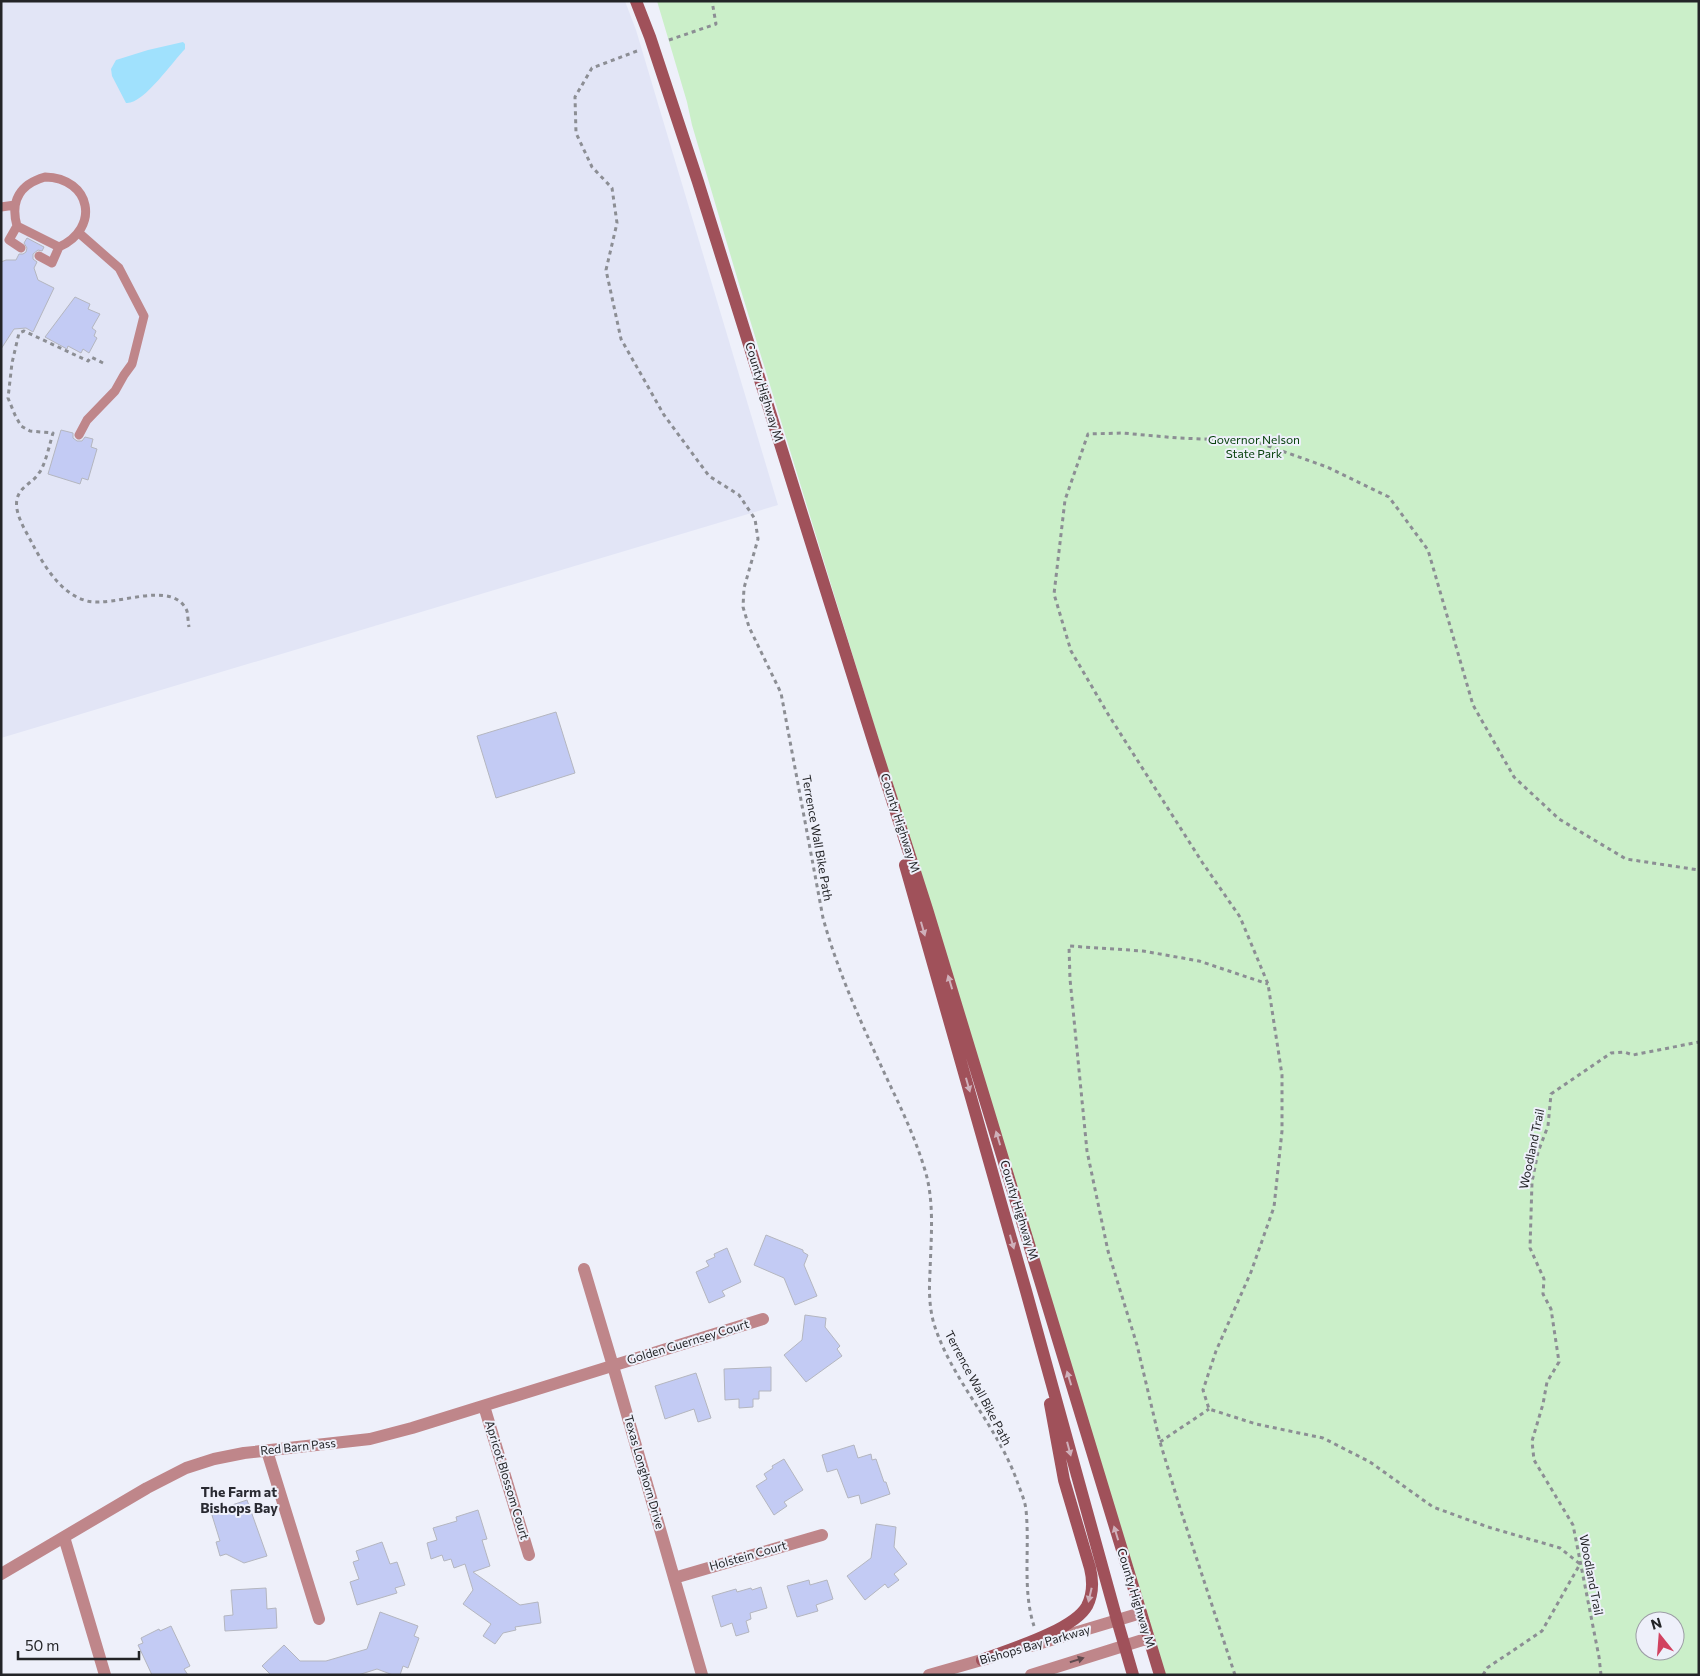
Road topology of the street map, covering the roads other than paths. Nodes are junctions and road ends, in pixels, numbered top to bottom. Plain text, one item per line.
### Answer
1 (636, 1) edge
2 (643, 1) edge
3 (650, 37) junction
4 (15, 205) junction
5 (1, 207) edge
6 (17, 226) junction
7 (79, 233) junction
8 (59, 247) junction
9 (21, 248) dead end
10 (38, 256) dead end
11 (79, 435) dead end
12 (875, 747) junction
13 (584, 1269) dead end
14 (764, 1319) dead end
15 (1040, 1342) junction
16 (614, 1366) junction
17 (484, 1406) junction
18 (267, 1450) junction
19 (822, 1535) dead end
20 (64, 1537) junction
21 (529, 1555) dead end
22 (1, 1574) edge
23 (674, 1578) junction
24 (1141, 1613) junction
25 (319, 1619) dead end
26 (1117, 1620) junction
27 (1149, 1638) junction
28 (1124, 1646) junction
29 (982, 1660) junction
30 (105, 1675) edge
31 (702, 1675) edge
32 (929, 1675) edge
33 (1031, 1675) edge
34 (1133, 1675) edge
35 (1160, 1675) edge

1 - 3 main road, County Highway M
2 - 3 main road, County Highway M
3 - 12 main road, County Highway M
4 - 5 lane
4 - 6 lane
4 - 7 lane
6 - 8 lane
6 - 9 lane
7 - 8 lane
7 - 11 lane
8 - 10 lane
12 -> 15 main road, County Highway M
24 -> 12 main road, County Highway M
13 - 16 street, Texas Longhorn Drive
14 - 16 street, Golden Guernsey Court
15 -> 26 main road, County Highway M
15 -> 29 main road
16 - 17 street, Red Barn Pass
16 - 23 street, Texas Longhorn Drive
17 - 18 street, Red Barn Pass
17 - 21 street, Apricot Blossom Court
18 - 20 street, Red Barn Pass
18 - 25 street
19 - 23 street, Holstein Court
20 - 22 street, Red Barn Pass
20 - 30 street
23 - 31 street, Texas Longhorn Drive
24 - 26 street, Bishops Bay Parkway
24 - 27 main road, County Highway M
26 - 28 main road, County Highway M
26 - 29 street, Bishops Bay Parkway
27 - 28 street
27 - 35 main road, County Highway M
33 -> 28 street
28 - 34 main road, County Highway M
29 - 32 street, Bishops Bay Parkway

